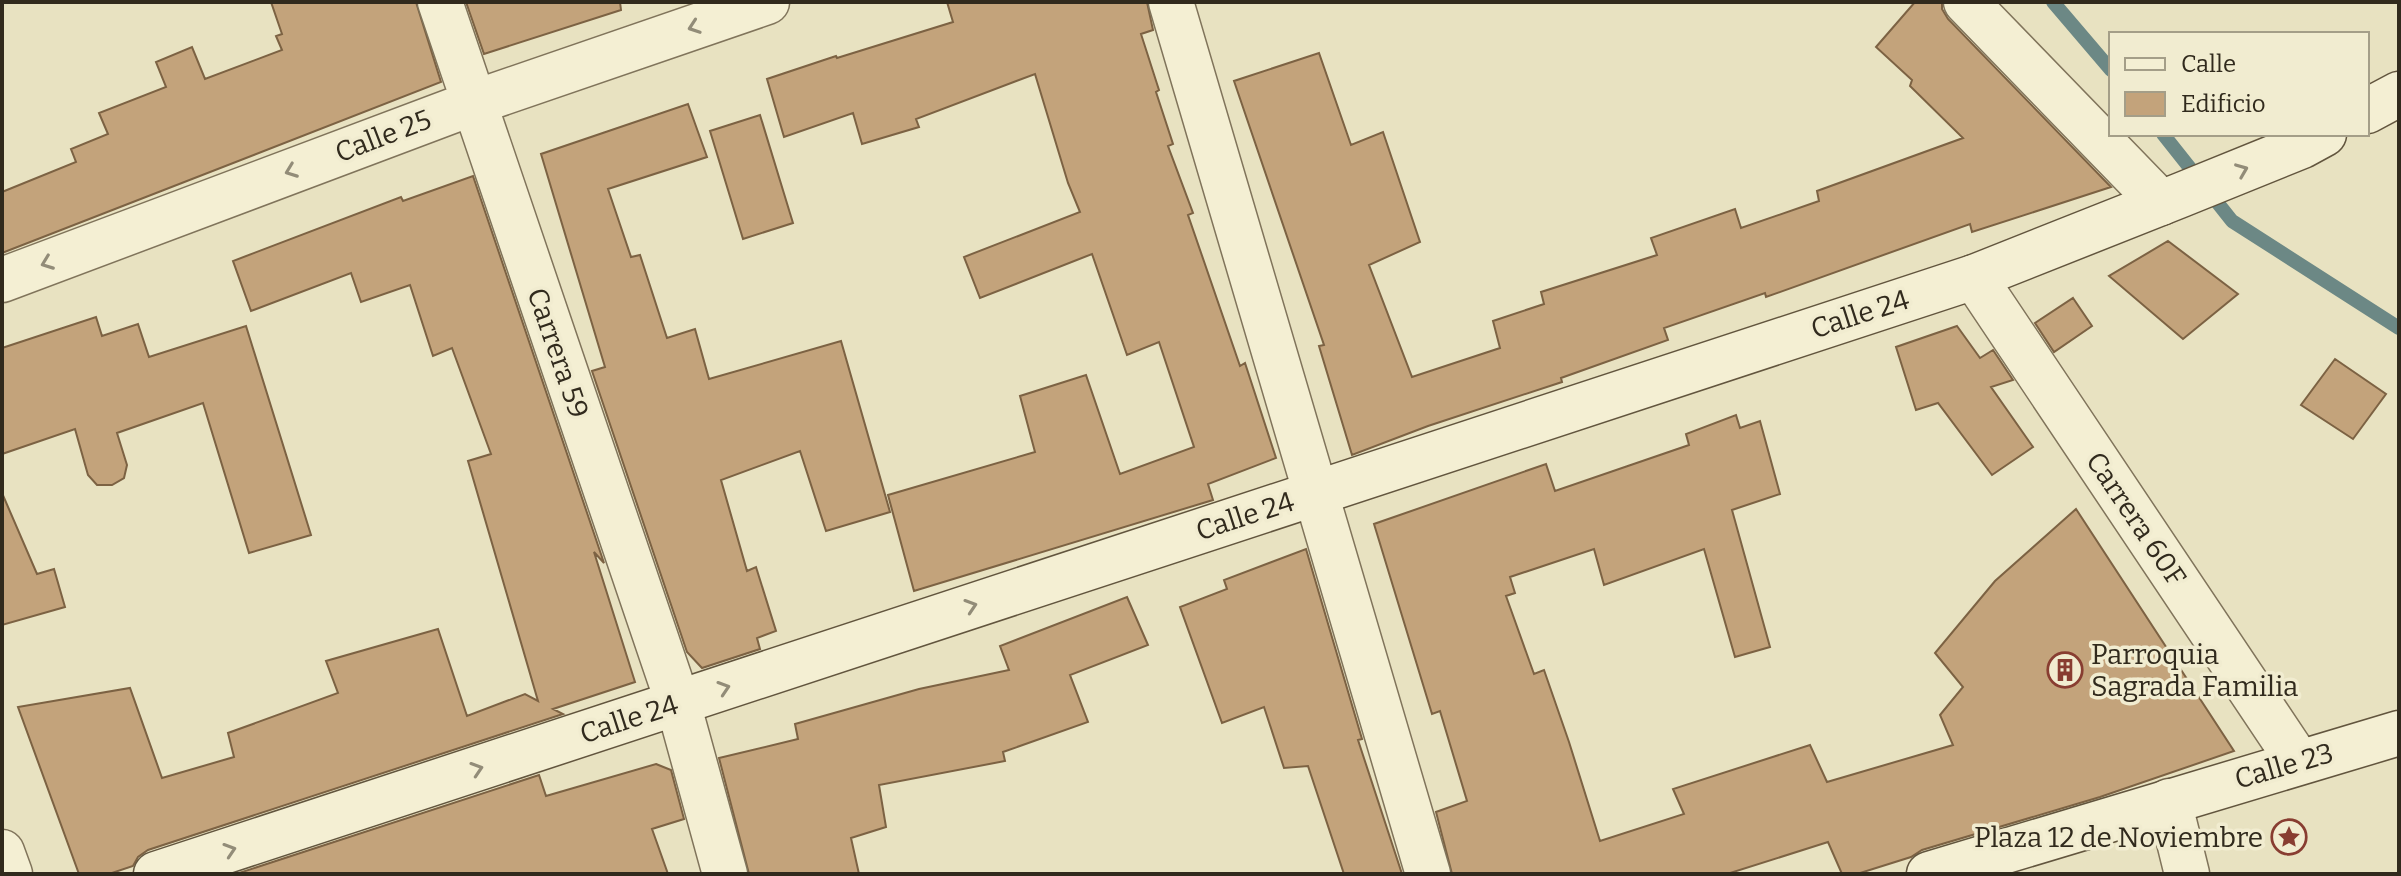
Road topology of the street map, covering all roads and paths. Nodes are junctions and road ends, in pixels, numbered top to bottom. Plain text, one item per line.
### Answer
1 (440, 2) edge
2 (767, 2) edge
3 (1171, 2) edge
4 (1966, 2) edge
5 (2399, 94) edge
6 (473, 103) junction
7 (2369, 110) edge
8 (2313, 140) edge
9 (2171, 199) junction
10 (1974, 277) junction
11 (2, 280) edge
12 (1316, 493) junction
13 (678, 703) junction
14 (2399, 733) edge
15 (2298, 761) junction
16 (2169, 801) junction
17 (2, 852) edge
18 (10, 874) edge
19 (156, 874) edge
20 (725, 874) edge
21 (1428, 874) edge
22 (1929, 874) edge
23 (2187, 874) edge

1 - 6 street, Carrera 59
2 -> 6 street, Calle 25
3 - 12 street
4 - 9 street
5 - 7 street
6 -> 11 street, Calle 25
6 - 13 street, Carrera 59
9 -> 8 street, Calle 24
9 - 10 street, Calle 24
10 - 12 street, Calle 24
10 - 15 street, Carrera 60F
13 -> 12 street, Calle 24
12 - 21 street
19 -> 13 street, Calle 24
13 - 20 street, Carrera 59
14 - 15 street, Calle 23
15 - 16 street, Calle 23
16 - 22 street, Calle 23
16 - 23 street
17 - 18 street

